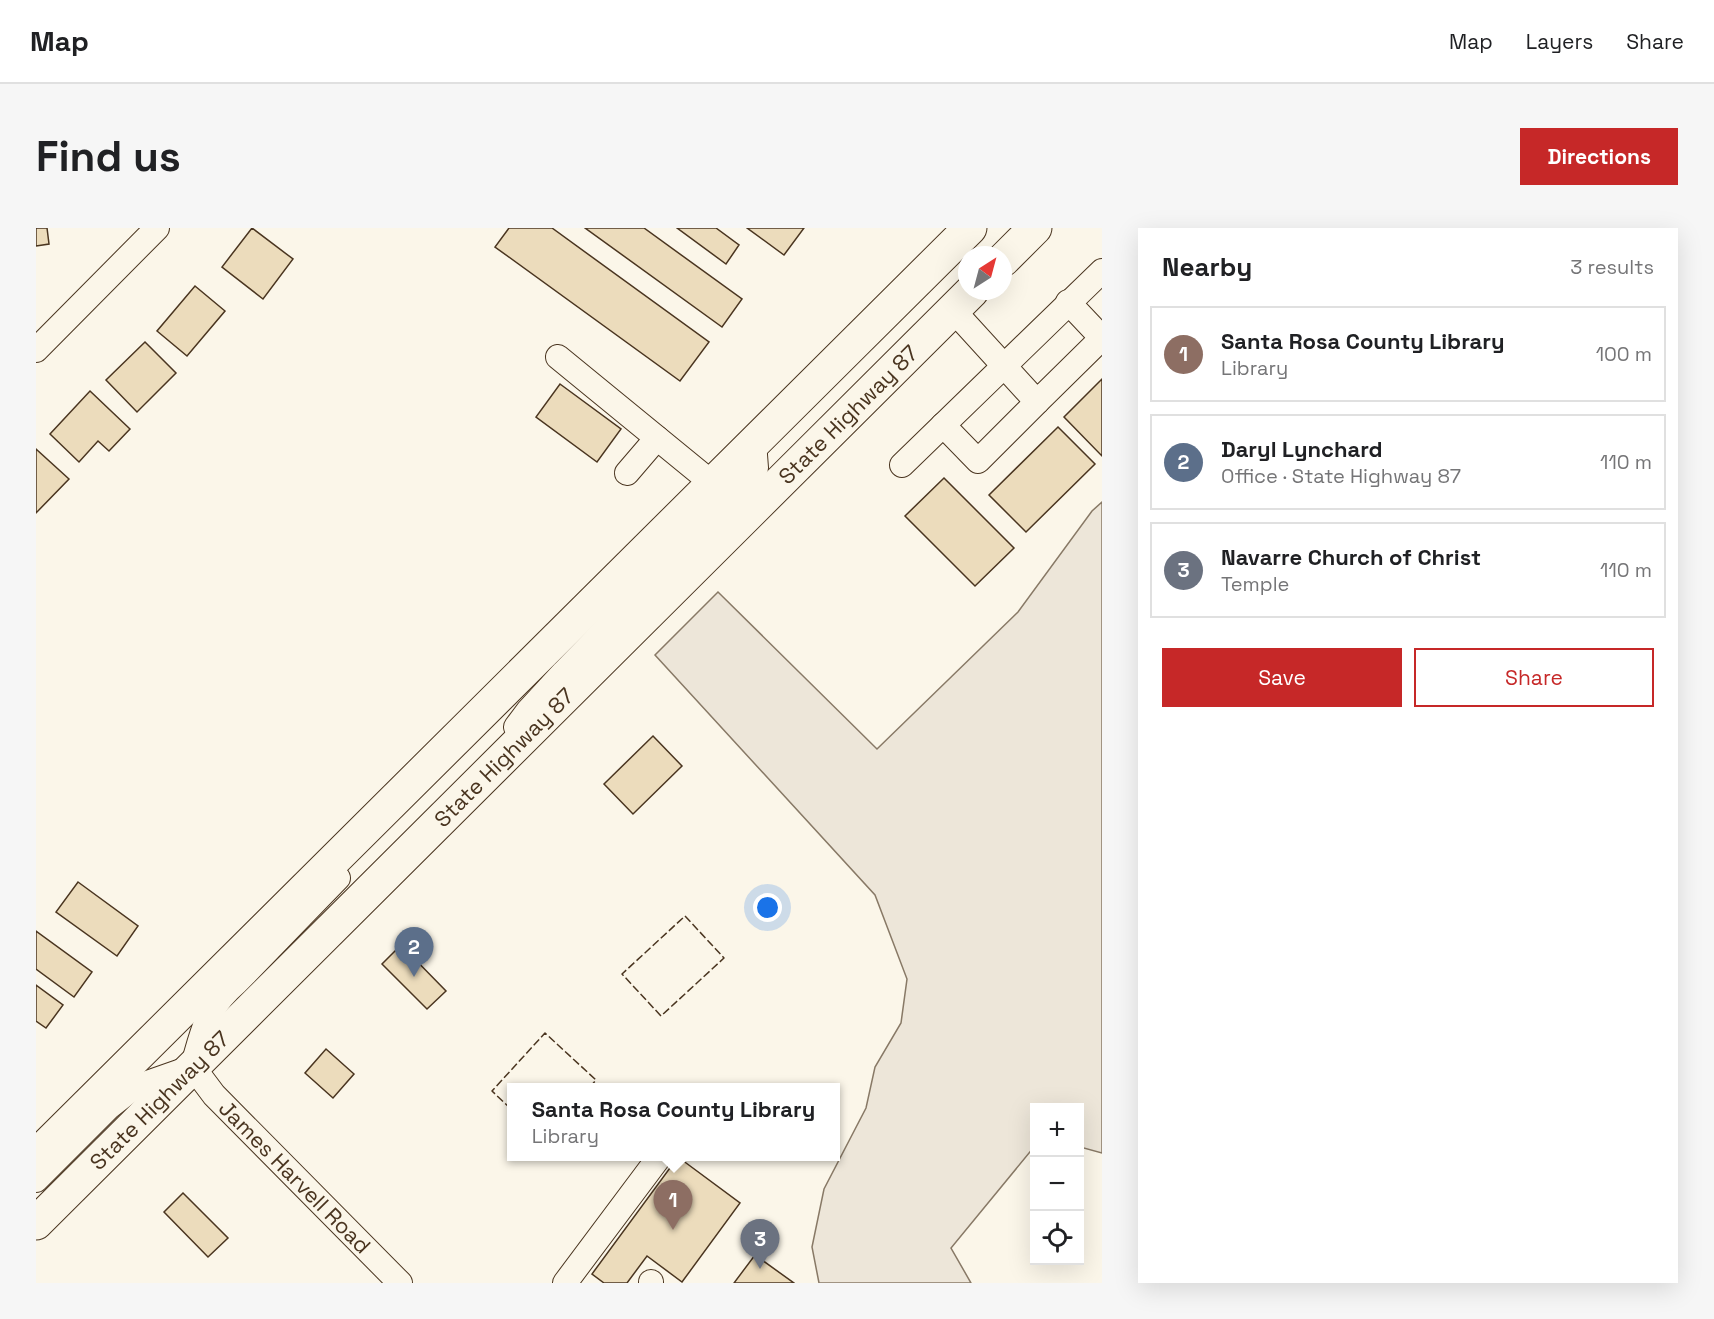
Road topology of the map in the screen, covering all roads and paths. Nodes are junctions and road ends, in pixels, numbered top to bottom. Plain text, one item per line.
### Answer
1 (157, 228) edge
2 (970, 228) edge
3 (1035, 228) edge
4 (1012, 251) edge
5 (1102, 271) edge
6 (962, 301) edge
7 (1068, 302) junction
8 (1102, 338) edge
9 (37, 348) edge
10 (558, 357) dead end
11 (1003, 365) junction
12 (1037, 402) junction
13 (943, 425) junction
14 (657, 438) junction
15 (754, 442) junction
16 (902, 465) dead end
17 (627, 473) dead end
18 (712, 483) junction
19 (454, 739) junction
20 (477, 784) junction
21 (193, 1067) junction
22 (36, 1156) edge
23 (656, 1161) edge
24 (36, 1180) edge
25 (36, 1223) edge
26 (400, 1283) edge
27 (566, 1283) edge

1 - 9 street
2 - 15 highway
3 - 4 highway
5 - 7 street
6 - 11 street
6 - 20 highway, State Highway 87
7 - 8 street
7 - 11 street
8 - 12 street
10 - 14 street
11 - 12 street
11 - 13 street
12 - 13 street
13 - 16 street
14 - 17 street
14 - 18 street
15 - 18 highway
15 - 20 street
18 - 19 highway
19 - 21 street
19 - 22 highway
20 - 21 highway, State Highway 87
21 - 24 street
21 - 25 highway, State Highway 87
21 - 26 street, James Harvell Road
23 - 27 street

